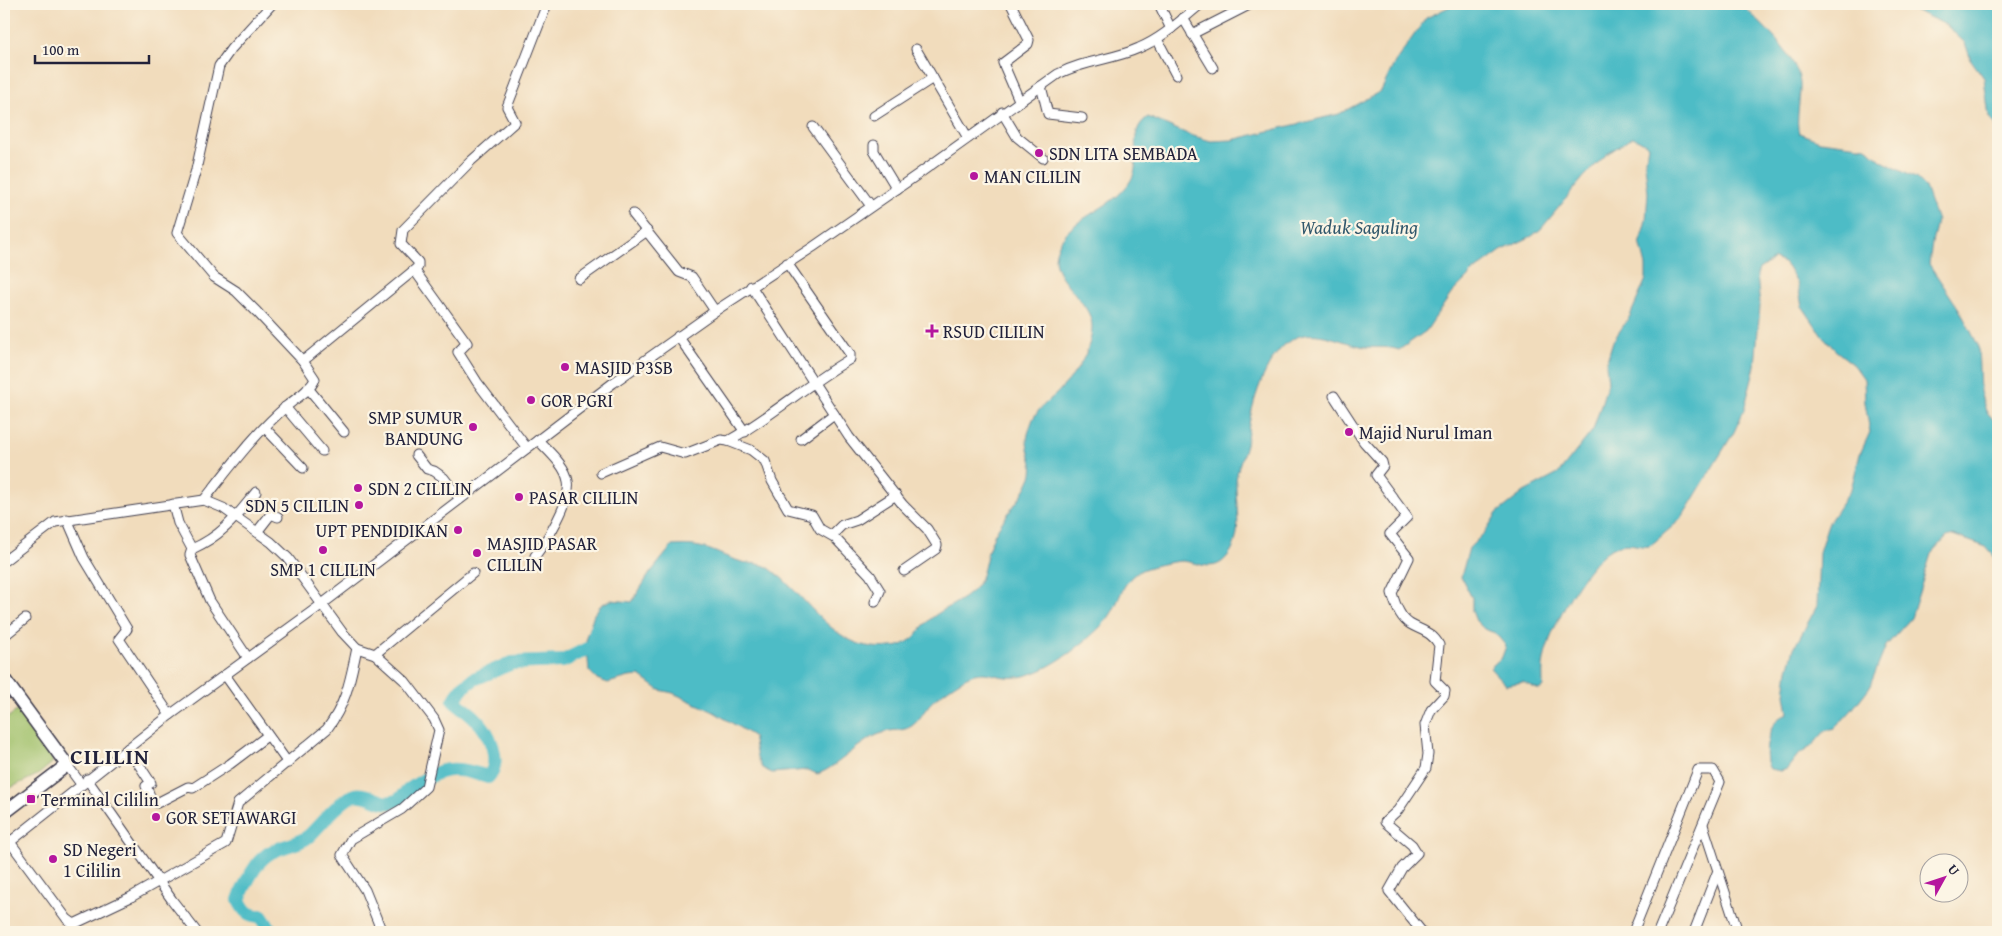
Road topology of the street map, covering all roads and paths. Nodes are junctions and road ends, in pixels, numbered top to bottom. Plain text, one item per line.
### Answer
1 (272, 4) edge
2 (547, 4) edge
3 (1011, 4) edge
4 (1159, 4) edge
5 (1201, 4) edge
6 (1250, 4) edge
7 (1183, 18) junction
8 (1171, 29) junction
9 (1192, 34) junction
10 (1157, 38) junction
11 (916, 49) dead end
12 (1213, 68) dead end
13 (1176, 75) dead end
14 (933, 78) junction
15 (1040, 86) junction
16 (1019, 100) junction
17 (1002, 112) junction
18 (874, 116) dead end
19 (1082, 118) dead end
20 (813, 127) dead end
21 (968, 138) junction
22 (874, 145) dead end
23 (1043, 158) dead end
24 (897, 188) junction
25 (871, 206) junction
26 (634, 214) dead end
27 (647, 232) junction
28 (787, 262) junction
29 (415, 271) junction
30 (579, 279) dead end
31 (751, 286) junction
32 (715, 310) junction
33 (678, 336) junction
34 (303, 362) junction
35 (813, 381) junction
36 (308, 388) junction
37 (1334, 396) dead end
38 (286, 407) junction
39 (834, 414) junction
40 (265, 428) junction
41 (344, 432) dead end
42 (745, 432) junction
43 (801, 439) dead end
44 (538, 440) junction
45 (728, 442) junction
46 (528, 448) junction
47 (322, 451) dead end
48 (416, 455) dead end
49 (303, 468) dead end
50 (601, 473) dead end
51 (256, 492) dead end
52 (896, 495) junction
53 (460, 499) junction
54 (204, 500) junction
55 (173, 504) junction
56 (236, 517) junction
57 (278, 518) dead end
58 (68, 519) junction
59 (257, 532) junction
60 (832, 535) junction
61 (192, 549) junction
62 (535, 556) dead end
63 (4, 561) edge
64 (904, 571) dead end
65 (473, 573) dead end
66 (876, 602) dead end
67 (321, 605) junction
68 (25, 619) dead end
69 (4, 636) edge
70 (357, 648) junction
71 (375, 654) junction
72 (248, 658) junction
73 (225, 675) junction
74 (4, 679) edge
75 (170, 715) junction
76 (266, 736) junction
77 (128, 748) junction
78 (288, 763) junction
79 (67, 765) junction
80 (84, 782) junction
81 (4, 813) edge
82 (1703, 825) junction
83 (7, 839) edge
84 (1717, 873) junction
85 (160, 881) junction
86 (196, 931) dead end
87 (382, 932) edge
88 (1422, 932) edge
89 (1633, 932) edge
90 (1658, 932) edge
91 (1694, 932) edge
92 (1738, 932) edge

1 - 34 street
2 - 29 street
3 - 16 street
4 - 8 street
5 - 7 street
6 - 9 street
7 - 8 street
7 - 9 street
8 - 10 street
9 - 12 street
10 - 13 street
10 - 15 street
11 - 14 street
14 - 18 street
14 - 21 street
15 - 16 street
15 - 19 street
16 - 17 street
17 - 21 street
17 - 23 street
20 - 25 street
21 - 24 street
22 - 24 street
24 - 25 street
25 - 28 street
26 - 27 street
27 - 30 street
27 - 32 street
28 - 31 street
28 - 35 street
29 - 34 street
29 - 46 street
31 - 32 street
31 - 35 street
32 - 33 street
33 - 42 street
33 - 44 street
34 - 36 street
35 - 39 street
35 - 42 street
36 - 38 street
36 - 41 street
37 - 88 street
38 - 40 street
38 - 47 street
39 - 43 street
39 - 52 street
40 - 49 street
40 - 54 street
42 - 45 street
44 - 46 street
44 - 62 street
45 - 50 street
45 - 60 street
46 - 53 street
48 - 53 street
51 - 56 street
52 - 60 street
52 - 64 street
53 - 67 street
54 - 55 street
54 - 56 street
55 - 58 street
55 - 61 street
56 - 59 street
56 - 61 street
57 - 59 street
58 - 63 street
58 - 75 street
59 - 67 street
60 - 66 street
61 - 72 street
65 - 71 street
67 - 70 street
67 - 72 street
68 - 69 street
70 - 71 street
70 - 78 street
71 - 87 street
72 - 73 street
73 - 75 street
73 - 76 street
74 - 79 main road
75 - 77 street
76 - 77 street
76 - 78 street
77 - 80 street
78 - 85 street
79 - 80 street
79 - 81 main road
80 - 83 street
80 - 85 street
82 - 84 street
82 - 89 street
82 - 90 street
83 - 85 street
84 - 91 street
84 - 92 street
85 - 86 street

